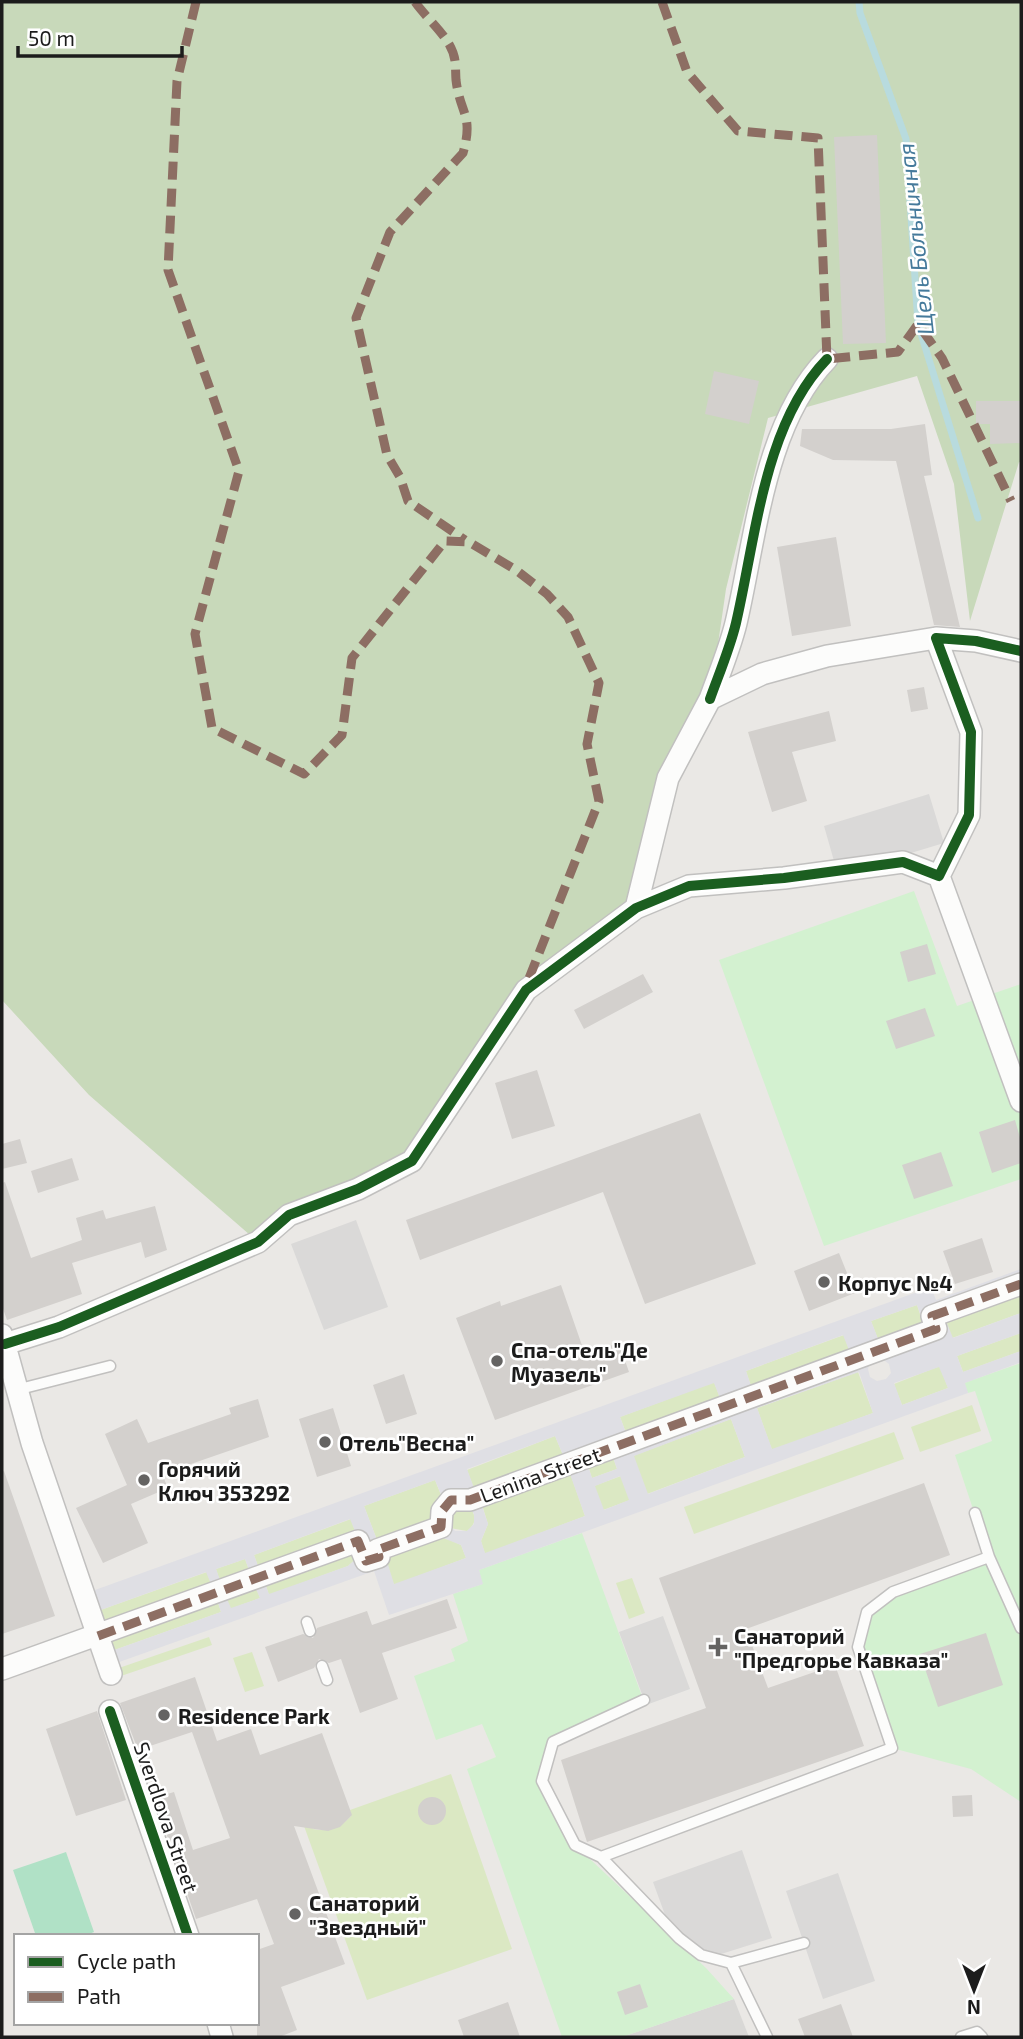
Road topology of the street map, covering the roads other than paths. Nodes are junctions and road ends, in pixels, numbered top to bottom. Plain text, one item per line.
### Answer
1 (827, 359) dead end
2 (936, 638) junction
3 (1021, 651) edge
4 (710, 699) junction
5 (939, 876) junction
6 (636, 908) junction
7 (1021, 1101) edge
8 (1021, 1284) edge
9 (3, 1340) edge
10 (110, 1366) dead end
11 (9, 1393) edge
12 (975, 1513) dead end
13 (989, 1557) junction
14 (1021, 1628) edge
15 (98, 1636) junction
16 (322, 1665) dead end
17 (2, 1669) edge
18 (111, 1674) dead end
19 (327, 1680) dead end
20 (644, 1700) dead end
21 (110, 1711) dead end
22 (601, 1857) junction
23 (187, 1934) edge
24 (804, 1943) dead end
25 (731, 1964) junction
26 (768, 2037) edge
27 (961, 2037) edge
28 (982, 2037) edge

1 - 4 street
2 - 3 street
2 - 4 street
2 - 5 street
4 - 6 street
5 - 6 street
5 - 7 street
6 - 9 street
8 - 15 street, Lenina Street
9 - 11 street
10 - 11 lane
11 - 15 street
12 - 13 lane
13 - 14 lane
13 - 22 lane
15 - 17 street, Lenina Street
15 - 18 street
16 - 19 lane
20 - 22 lane
21 - 23 street, Sverdlova Street
22 - 25 lane
24 - 25 lane
25 - 26 lane
27 - 28 lane

